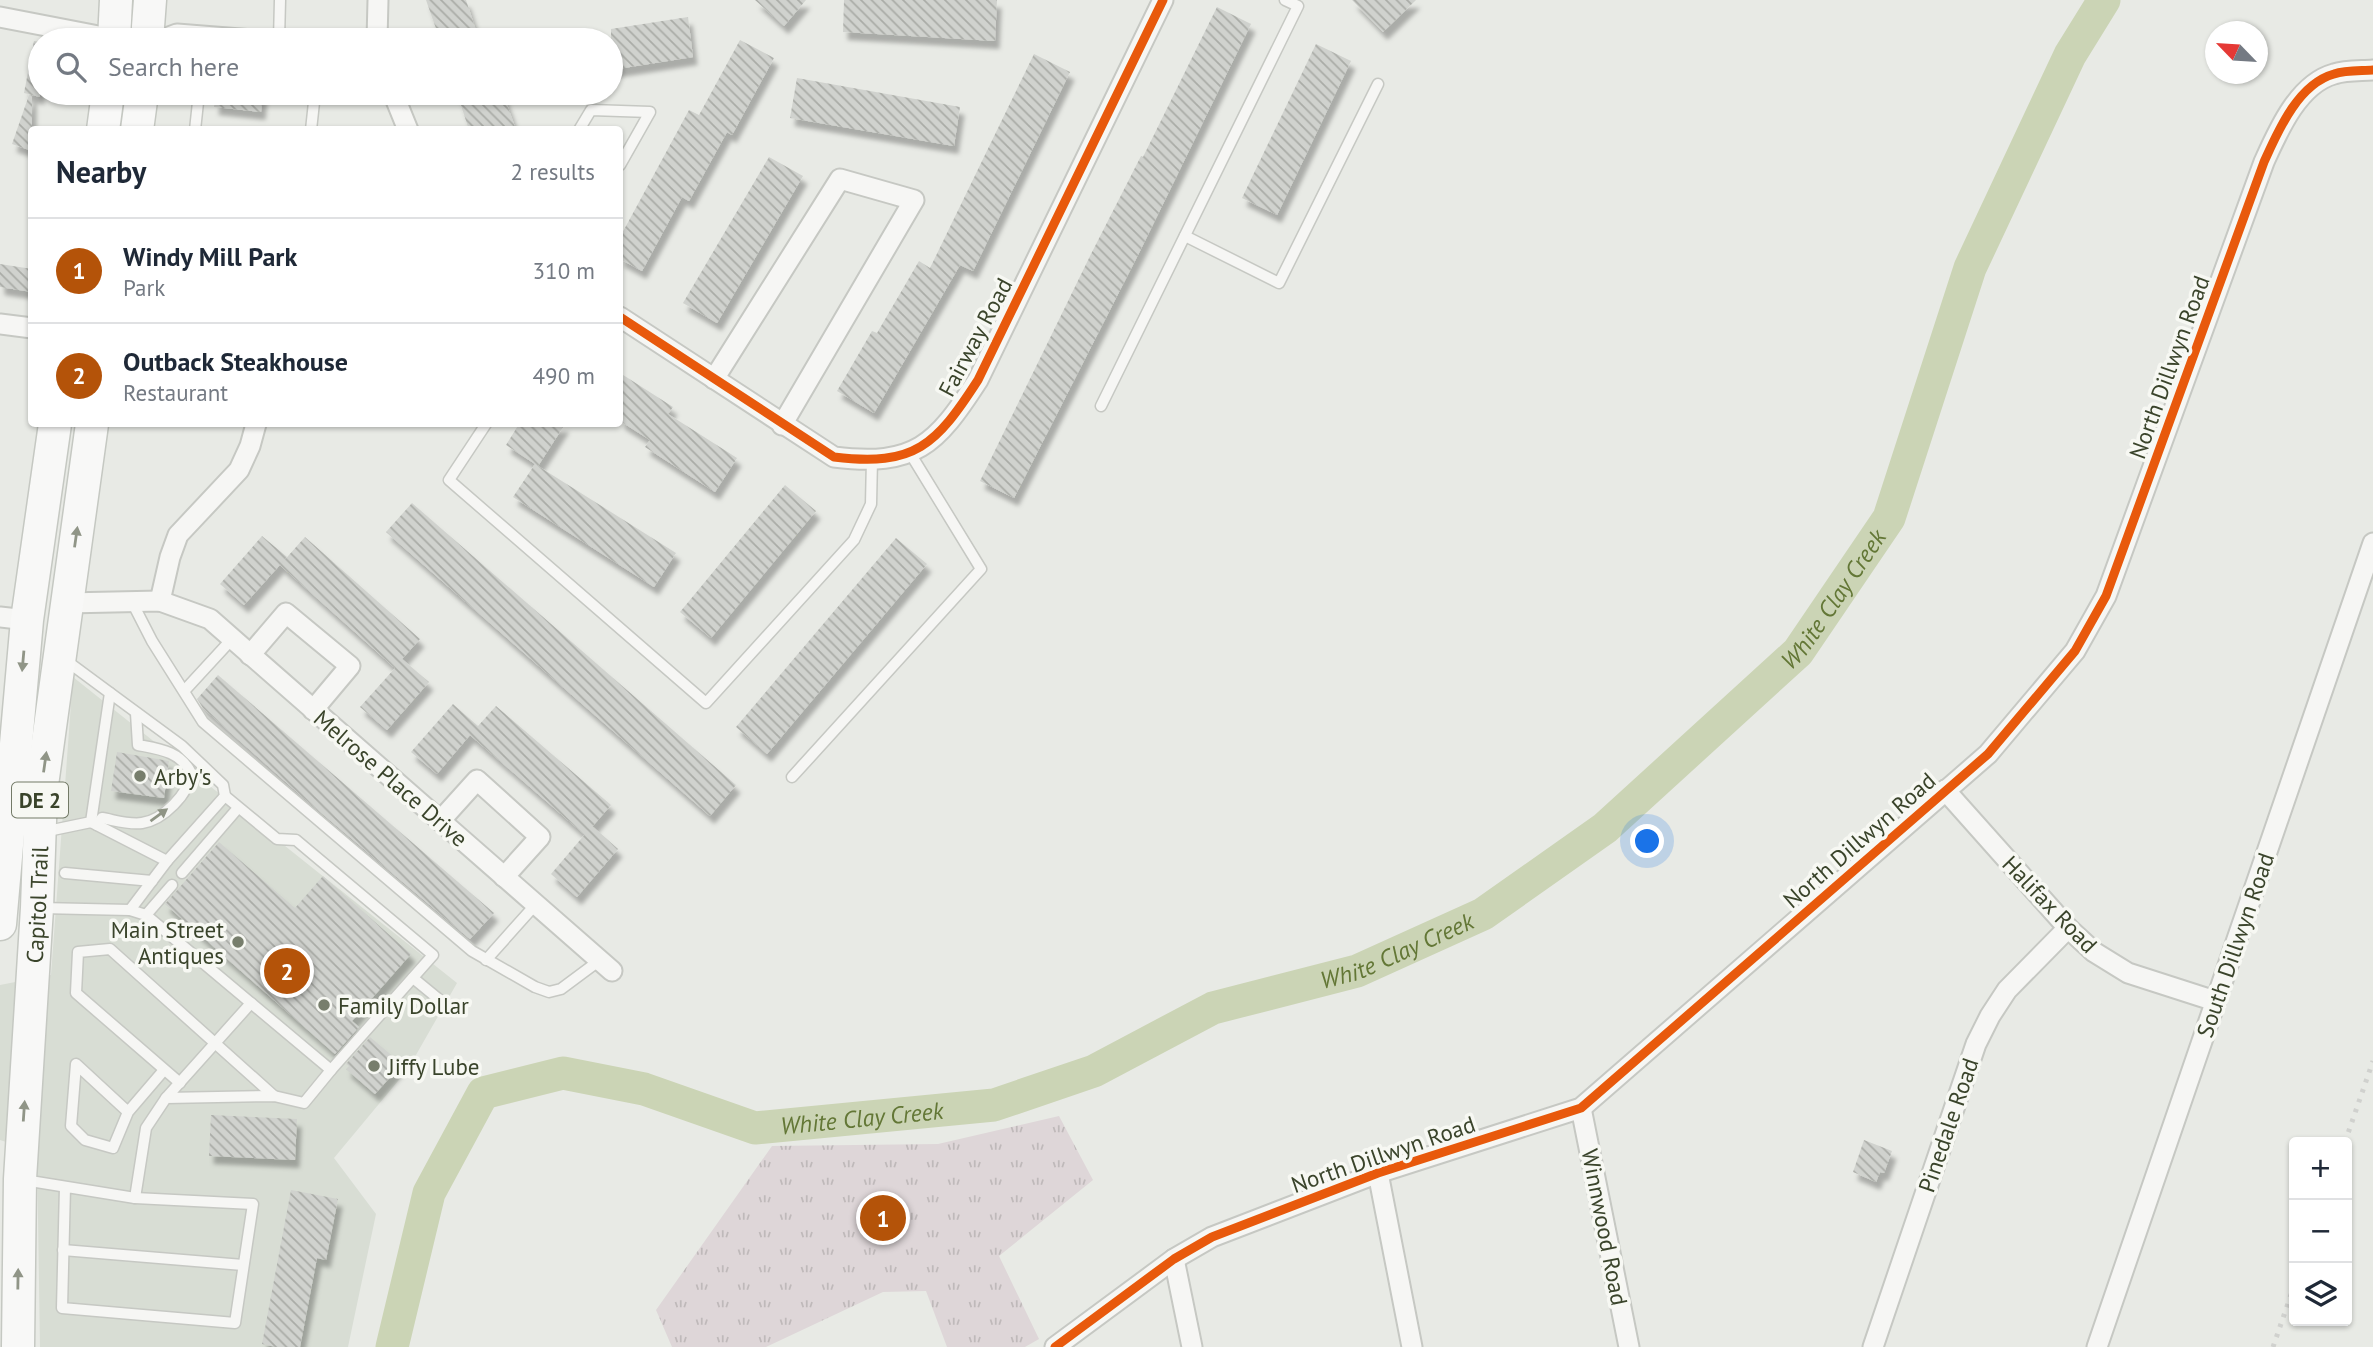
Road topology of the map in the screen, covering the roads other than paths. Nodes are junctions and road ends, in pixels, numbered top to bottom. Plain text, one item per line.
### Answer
1 (116, 0) edge
2 (150, 0) edge
3 (281, 0) edge
4 (378, 0) edge
5 (1163, 0) edge
6 (1285, 0) edge
7 (0, 17) edge
8 (55, 28) edge
9 (115, 28) edge
10 (148, 28) edge
11 (280, 28) edge
12 (377, 28) edge
13 (2373, 70) edge
14 (1378, 84) dead end
15 (106, 105) edge
16 (140, 105) edge
17 (198, 105) edge
18 (314, 105) edge
19 (398, 105) edge
20 (104, 126) edge
21 (138, 126) edge
22 (196, 126) edge
23 (311, 126) edge
24 (406, 126) edge
25 (581, 126) edge
26 (623, 161) edge
27 (1185, 236) junction
28 (623, 319) edge
29 (0, 324) edge
30 (28, 328) edge
31 (713, 379) junction
32 (1101, 406) dead end
33 (782, 425) junction
34 (54, 427) edge
35 (92, 427) edge
36 (102, 427) edge
37 (255, 427) edge
38 (484, 427) edge
39 (910, 453) junction
40 (87, 458) junction
41 (872, 459) junction
42 (2373, 542) edge
43 (131, 601) junction
44 (160, 601) junction
45 (67, 603) junction
46 (13, 619) edge
47 (232, 639) junction
48 (60, 655) junction
49 (250, 655) junction
50 (185, 690) junction
51 (110, 693) junction
52 (313, 710) junction
53 (136, 713) junction
54 (792, 777) dead end
55 (1945, 790) junction
56 (225, 796) junction
57 (238, 808) junction
58 (440, 821) junction
59 (94, 824) junction
60 (39, 833) junction
61 (167, 861) junction
62 (65, 873) dead end
63 (182, 873) dead end
64 (2, 876) edge
65 (504, 877) junction
66 (152, 881) junction
67 (172, 885) dead end
68 (536, 904) junction
69 (37, 908) junction
70 (130, 910) junction
71 (146, 915) junction
72 (0, 925) edge
73 (2068, 928) junction
74 (486, 960) junction
75 (606, 966) joint
76 (413, 978) junction
77 (441, 1001) dead end
78 (2216, 1001) junction
79 (251, 1003) junction
80 (215, 1043) junction
81 (164, 1070) junction
82 (331, 1070) junction
83 (180, 1083) junction
84 (274, 1096) junction
85 (166, 1098) junction
86 (1581, 1108) junction
87 (128, 1112) junction
88 (1378, 1173) junction
89 (7, 1180) edge
90 (65, 1187) junction
91 (135, 1198) junction
92 (63, 1250) junction
93 (1174, 1259) junction
94 (243, 1265) junction
95 (18, 1347) edge
96 (1055, 1347) edge
97 (1192, 1347) edge
98 (1412, 1347) edge
99 (1629, 1347) edge
100 (1872, 1347) edge
101 (2097, 1347) edge

1 - 9 main road
2 - 10 main road
3 - 11 lane
4 - 12 street
5 - 39 street, Fairway Road
6 - 27 lane
7 - 8 street
13 - 55 street, North Dillwyn Road
14 - 27 lane
15 - 20 main road
16 - 21 main road
17 - 22 lane
18 - 23 lane
19 - 24 street
25 - 26 lane
27 - 32 lane
28 - 31 street, Fairway Road
29 - 30 street
31 - 33 street, Fairway Road
31 - 33 street
33 - 41 street, Fairway Road
34 - 46 main road, Capitol Trail / DE 2
35 - 40 main road, Capitol Trail / DE 2
36 - 40 main road
37 - 44 street
38 - 41 lane
39 - 41 street, Fairway Road
39 - 54 lane
45 -> 40 main road, Capitol Trail / DE 2
42 - 78 street, South Dillwyn Road
43 - 44 street, Melrose Place Drive
43 - 45 street, Melrose Place Drive
43 - 50 lane
44 - 47 street, Melrose Place Drive
45 - 48 main road, Capitol Trail / DE 2
46 -> 64 main road, Capitol Trail / DE 2
47 - 49 street, Melrose Place Drive
47 - 50 lane
48 - 51 lane
60 -> 48 main road, Capitol Trail / DE 2
49 - 52 street, Melrose Place Drive
49 - 52 street
50 - 74 lane
51 - 53 lane
51 - 59 lane
52 - 58 street, Melrose Place Drive
53 - 56 lane
59 -> 53 lane
55 - 73 street, Halifax Road
55 - 86 street, North Dillwyn Road
56 - 57 lane
56 - 61 lane
57 - 63 lane
57 - 76 lane
58 - 65 street, Melrose Place Drive
58 - 65 street
59 - 60 lane
59 - 61 lane
60 - 69 main road, Capitol Trail / DE 2
61 - 66 lane
62 - 66 lane
64 - 72 main road, Capitol Trail / DE 2
65 - 68 street, Melrose Place Drive
66 - 70 lane
67 - 71 lane
68 - 74 lane
68 - 75 street, Melrose Place Drive
69 - 70 lane
89 -> 69 main road, Capitol Trail / DE 2
70 - 71 lane
71 - 79 lane
73 - 78 street, Halifax Road
73 - 100 street, Pinedale Road
74 - 75 lane
76 - 77 lane
76 - 82 lane
78 - 101 street, South Dillwyn Road
79 - 80 lane
79 - 82 lane
80 - 81 lane
80 - 83 lane
80 - 84 lane
81 - 83 lane
81 - 87 lane
82 - 84 lane
83 - 85 lane
84 - 85 lane
85 - 91 lane
86 - 88 street, North Dillwyn Road
86 - 99 street, Winnwood Road
87 - 87 lane
88 - 93 street, North Dillwyn Road
88 - 98 street
89 - 90 lane
95 -> 89 main road, Capitol Trail / DE 2
90 - 91 lane
90 - 92 lane
91 - 94 lane
92 - 94 lane
92 - 94 lane
93 - 96 street, North Dillwyn Road
93 - 97 street

